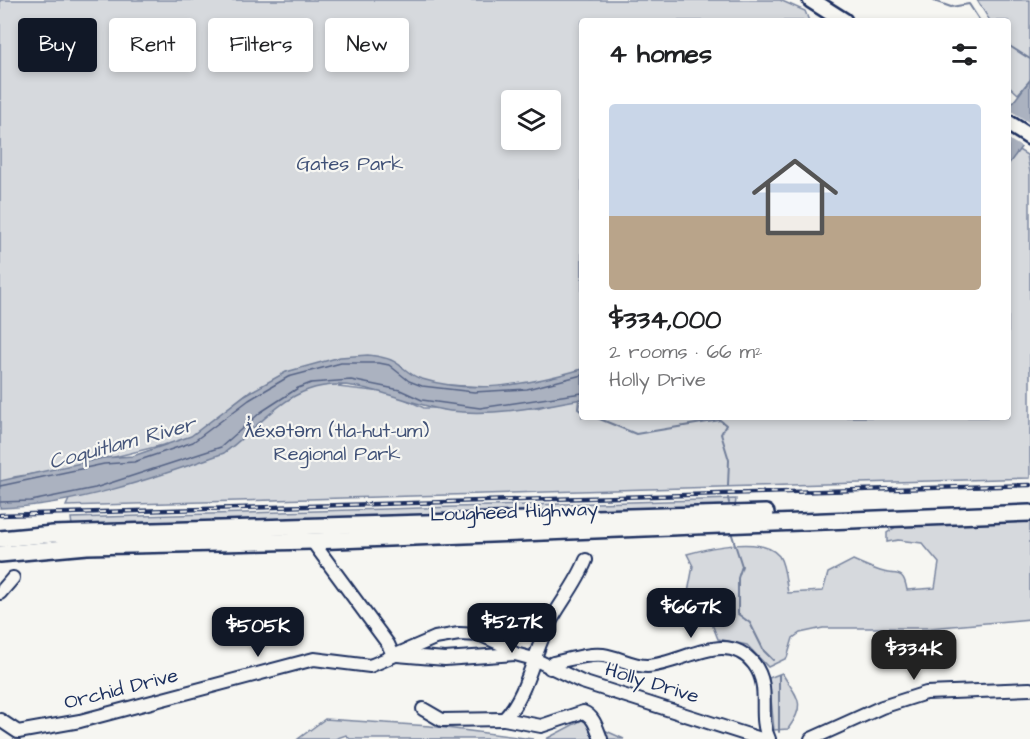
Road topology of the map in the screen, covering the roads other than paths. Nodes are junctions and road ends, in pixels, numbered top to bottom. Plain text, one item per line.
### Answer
1 (811, 0) edge
2 (839, 18) edge
3 (1011, 125) edge
4 (1030, 137) edge
5 (1030, 505) edge
6 (1030, 513) edge
7 (0, 539) edge
8 (312, 541) junction
9 (0, 554) edge
10 (586, 560) dead end
11 (13, 578) dead end
12 (0, 593) edge
13 (441, 636) junction
14 (492, 640) junction
15 (515, 654) junction
16 (393, 655) junction
17 (491, 657) junction
18 (445, 659) junction
19 (534, 659) junction
20 (550, 668) junction
21 (1030, 689) edge
22 (423, 709) dead end
23 (504, 719) junction
24 (0, 720) edge
25 (24, 735) edge
26 (602, 739) edge
27 (761, 739) edge
28 (769, 739) edge
29 (811, 739) edge

1 - 2 main road
3 - 4 main road
5 - 7 main road, Lougheed Highway
6 - 8 main road, Lougheed Highway
8 - 9 main road, Lougheed Highway
8 - 16 street
10 - 19 street
11 - 12 street
13 - 14 street
13 - 16 street, Orchid Drive
13 - 18 street
14 - 15 street
14 - 17 street
15 - 17 street
15 - 19 street, Holly Drive
16 - 18 street
16 - 25 street, Orchid Drive
17 - 18 street
19 - 20 street, Holly Drive
19 - 23 street
20 - 27 street, Holly Drive
20 - 28 street
21 - 29 street
22 - 23 street
23 - 26 street
24 - 25 street, Orchid Drive

